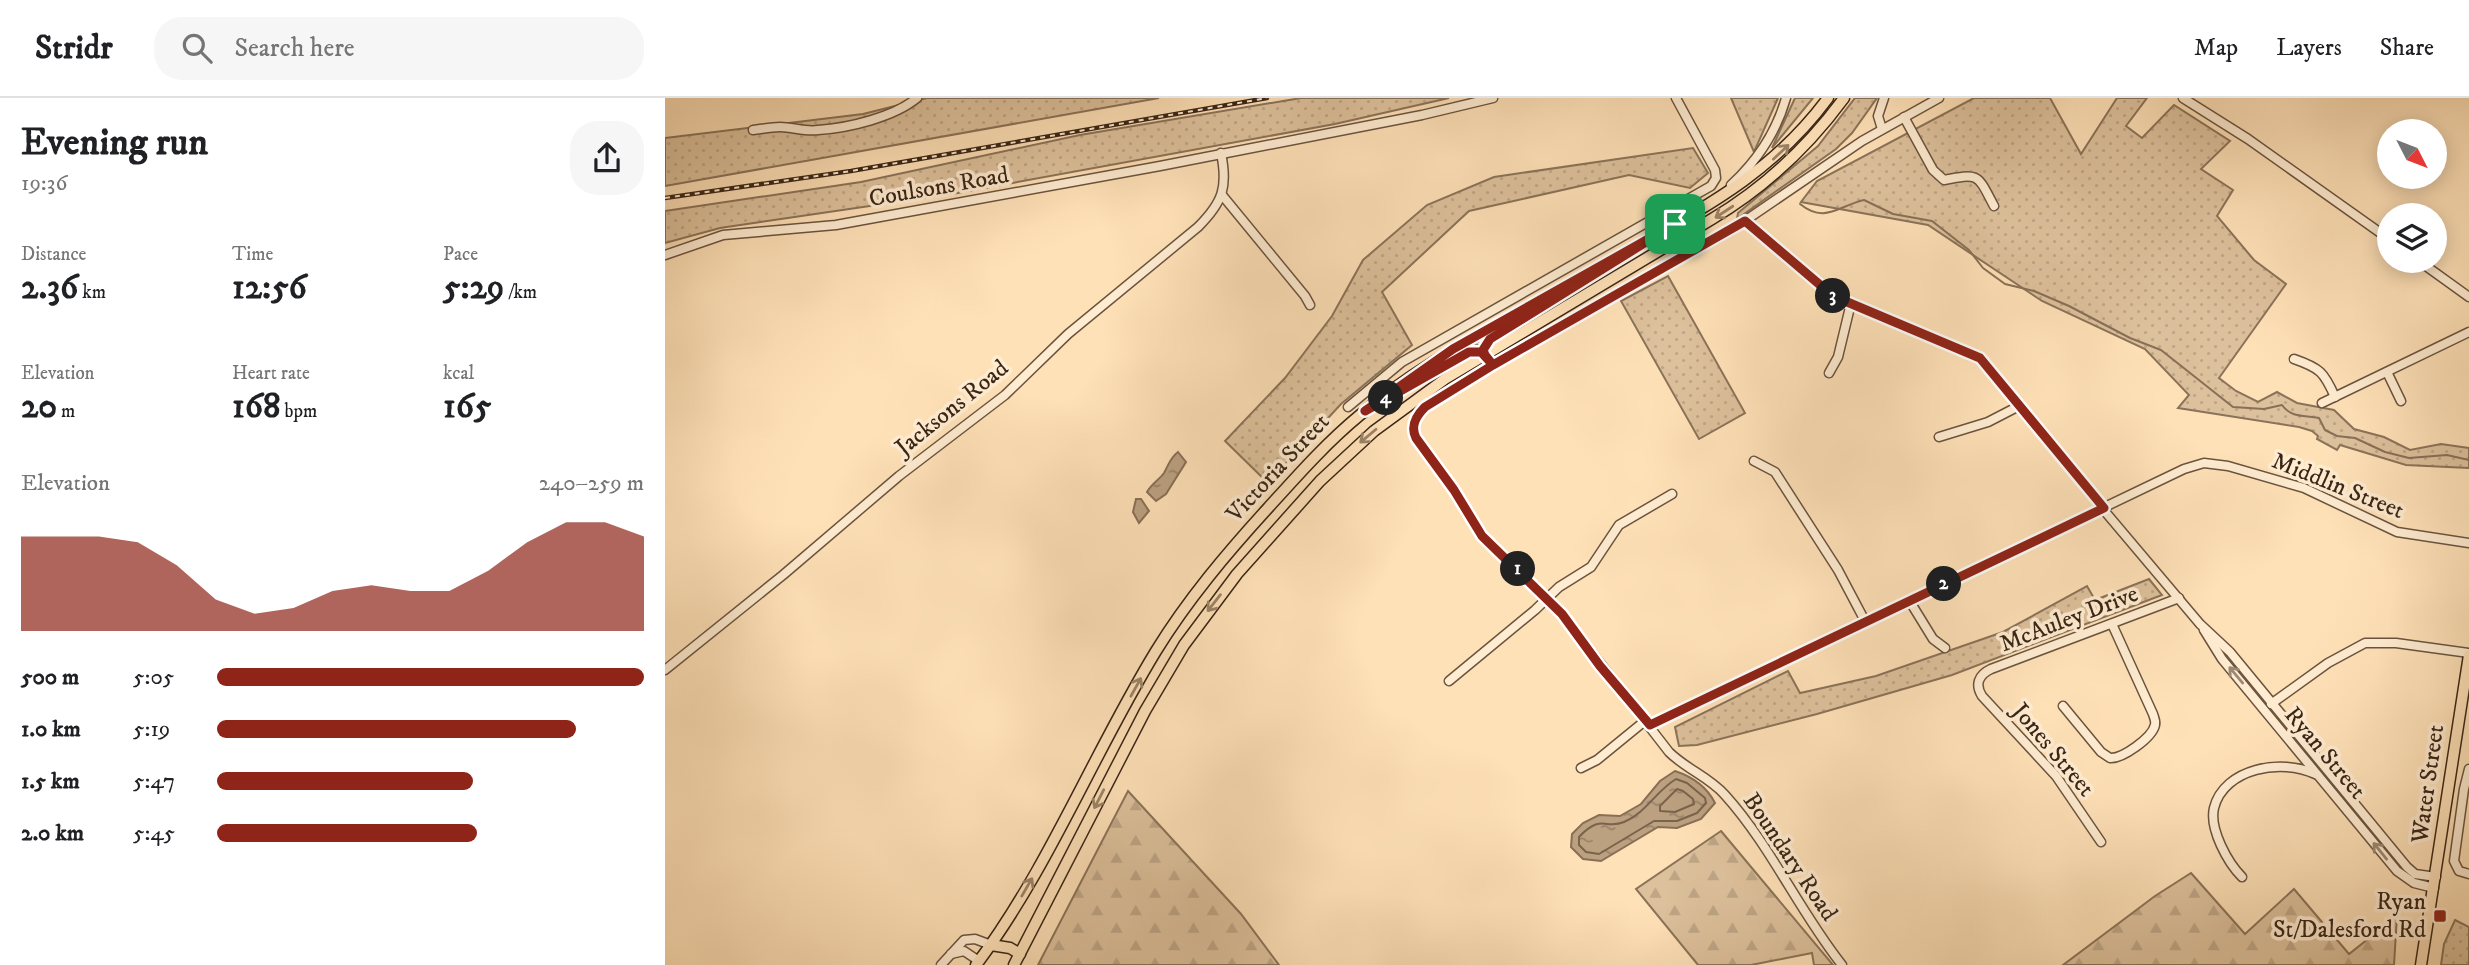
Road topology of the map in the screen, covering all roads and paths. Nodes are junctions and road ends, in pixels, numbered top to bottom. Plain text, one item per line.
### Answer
1 (917, 98) edge
2 (1493, 98) edge
3 (1676, 98) edge
4 (1786, 98) edge
5 (1828, 98) edge
6 (1844, 98) edge
7 (1884, 98) edge
8 (1939, 98) edge
9 (2183, 98) edge
10 (1904, 117) junction
11 (1882, 129) junction
12 (753, 131) dead end
13 (1221, 153) junction
14 (1222, 195) junction
15 (1707, 205) junction
16 (1994, 206) dead end
17 (1745, 221) junction
18 (1675, 224) junction
19 (2377, 230) edge
20 (665, 256) edge
21 (2436, 273) edge
22 (2469, 297) edge
23 (1851, 303) junction
24 (1310, 305) dead end
25 (2469, 332) edge
26 (1485, 355) junction
27 (2294, 359) dead end
28 (1493, 365) junction
29 (2387, 372) junction
30 (1829, 373) dead end
31 (2335, 397) junction
32 (2401, 401) dead end
33 (2322, 403) dead end
34 (2019, 406) junction
35 (1347, 407) dead end
36 (1365, 411) junction
37 (1939, 437) dead end
38 (1754, 461) dead end
39 (1672, 494) dead end
40 (2103, 508) junction
41 (2469, 543) edge
42 (1547, 597) junction
43 (2179, 598) junction
44 (1909, 600) junction
45 (1864, 621) junction
46 (2112, 624) junction
47 (2200, 624) junction
48 (1945, 648) dead end
49 (2469, 654) edge
50 (665, 670) edge
51 (1449, 681) dead end
52 (1978, 683) joint
53 (2466, 694) edge
54 (2273, 704) junction
55 (2063, 706) dead end
56 (2263, 708) junction
57 (1648, 722) junction
58 (2295, 747) junction
59 (2282, 765) junction
60 (1581, 768) dead end
61 (2469, 769) edge
62 (2321, 779) junction
63 (2101, 842) dead end
64 (2469, 874) edge
65 (2242, 877) dead end
66 (2436, 877) junction
67 (2434, 888) junction
68 (991, 945) junction
69 (949, 955) junction
70 (1016, 960) edge
71 (979, 964) edge
72 (941, 965) edge
73 (1842, 965) edge
74 (2421, 965) edge

1 - 12 street
2 - 13 street, Coulsons Road
3 - 35 street
4 - 15 street
15 -> 5 main road, Victoria Street
6 -> 26 main road, Victoria Street
7 - 11 street
8 - 10 street
9 - 19 street
10 - 11 street
10 - 16 street
11 - 17 street
13 - 14 street
13 - 20 street, Coulsons Road
14 - 24 street
14 - 50 street, Jacksons Road
15 - 18 main road, Victoria Street
17 - 23 street, Ryan Street
17 - 28 street
18 - 26 main road
18 - 36 main road, Victoria Street
21 - 22 street
23 - 30 street
23 - 34 street, Ryan Street
25 - 29 street
26 - 28 street
26 - 36 main road
26 -> 70 main road, Victoria Street
27 - 31 street
28 - 42 street, Boundary Road
29 - 31 street
29 - 32 street
31 - 33 street
34 - 37 street
34 - 40 street, Ryan Street
68 -> 36 main road, Victoria Street
38 - 45 street
39 - 42 street
40 - 41 street, Middlin Street
40 - 43 street, Ryan Street
40 - 44 street
42 - 51 street
42 - 57 street, Boundary Road
43 - 46 street, McAuley Drive
43 - 47 street, Ryan Street
44 - 45 street
44 - 48 street
45 - 57 street
46 - 52 street, McAuley Drive
46 - 55 street
47 - 54 street, Ryan Street
56 -> 47 street, Ryan Street
49 - 53 main road, Water Street
49 - 54 street
52 - 63 street, Jones Street
53 - 66 main road, Water Street
54 - 56 street
54 - 66 street, Ryan Street
56 - 58 street, Ryan Street
57 - 60 street
57 - 73 street, Boundary Road
58 - 59 street
58 - 62 street, Ryan Street
59 - 62 street
59 - 65 street
61 - 64 street
67 -> 62 street, Ryan Street
66 - 67 main road, Water Street
67 - 74 main road, Water Street
68 - 69 street
68 - 70 main road
68 - 71 main road, Victoria Street
69 - 71 street
69 - 72 street

